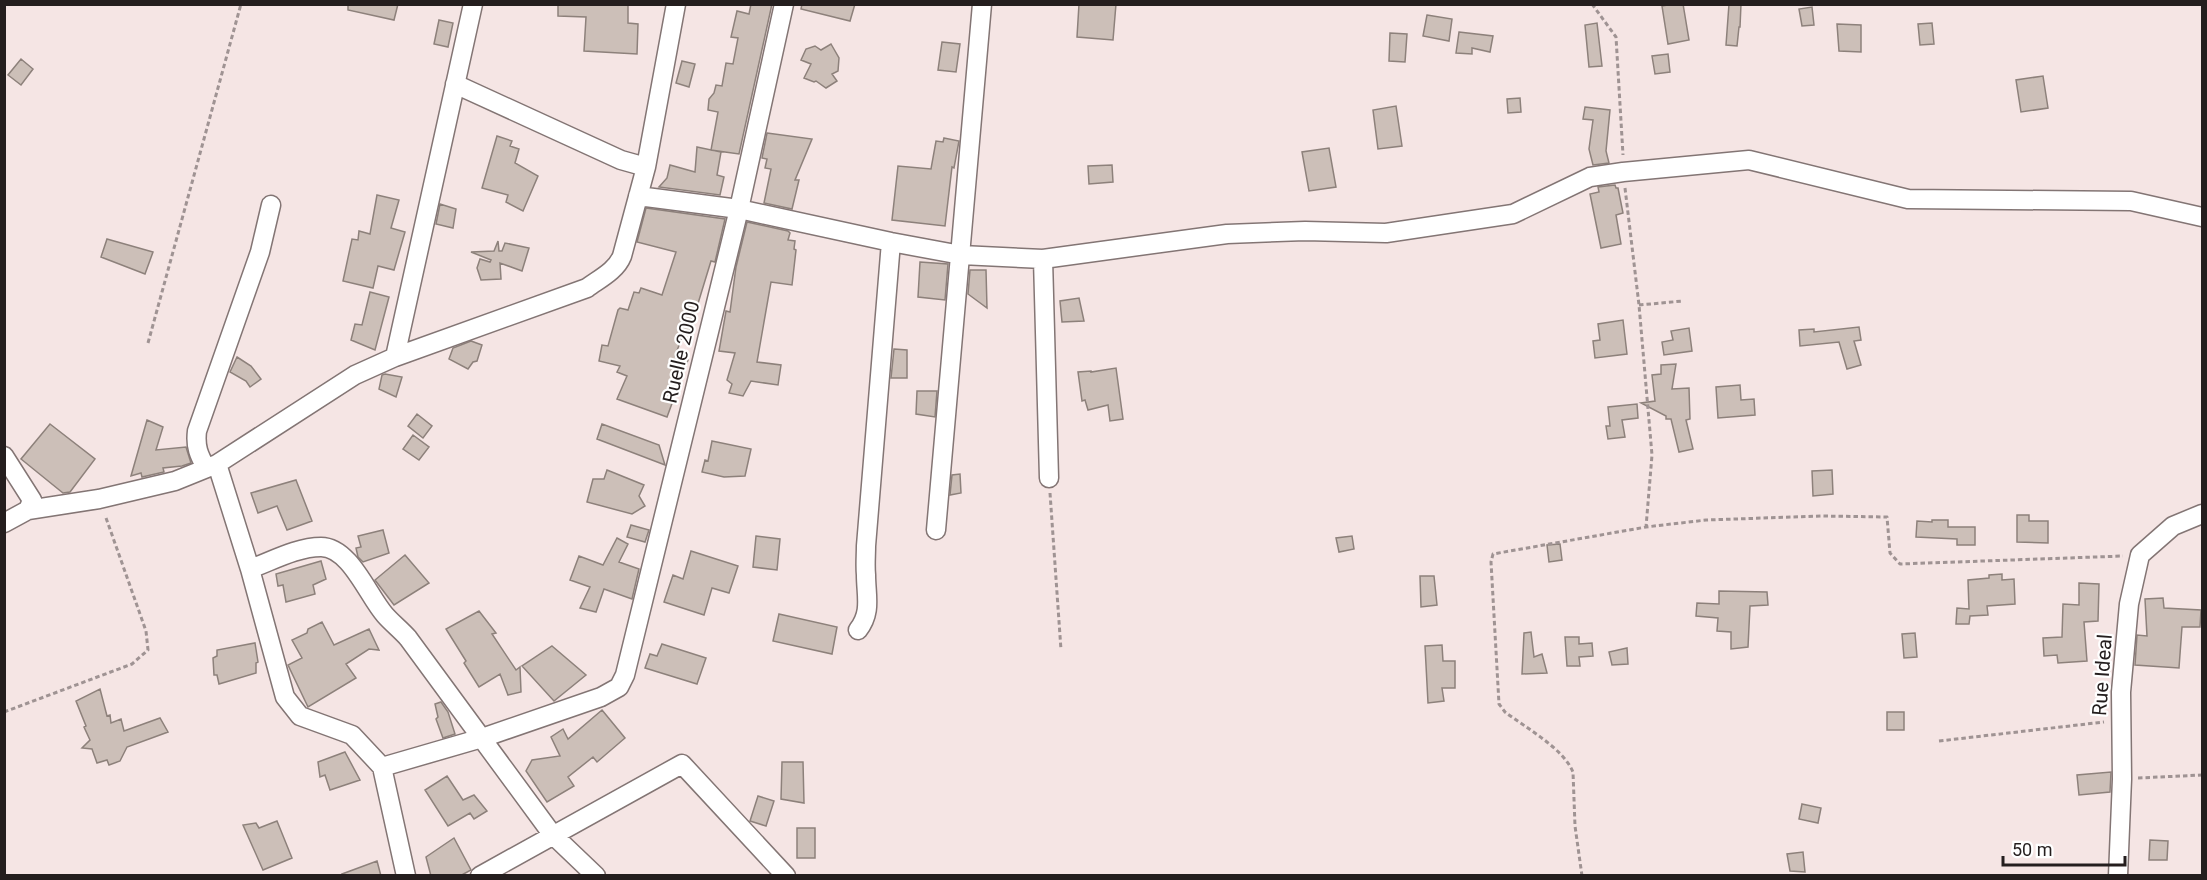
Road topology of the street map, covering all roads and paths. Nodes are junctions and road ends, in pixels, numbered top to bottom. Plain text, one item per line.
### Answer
1 (241, 4) edge
2 (473, 4) edge
3 (676, 4) edge
4 (784, 4) edge
5 (982, 4) edge
6 (1592, 4) edge
7 (455, 84) junction
8 (646, 167) junction
9 (1623, 172) junction
10 (638, 196) junction
11 (271, 205) dead end
12 (739, 209) junction
13 (2202, 217) edge
14 (891, 242) junction
15 (961, 255) junction
16 (1043, 258) junction
17 (1683, 301) dead end
18 (1639, 304) junction
19 (148, 343) dead end
20 (395, 357) junction
21 (4, 456) edge
22 (212, 466) junction
23 (1048, 478) joint
24 (99, 499) junction
25 (28, 510) junction
26 (2202, 514) edge
27 (4, 523) edge
28 (1646, 527) junction
29 (936, 530) dead end
30 (2140, 555) junction
31 (250, 569) junction
32 (858, 630) dead end
33 (1061, 650) dead end
34 (4, 712) edge
35 (2121, 720) junction
36 (482, 738) junction
37 (1939, 741) dead end
38 (382, 767) junction
39 (2202, 775) edge
40 (2122, 779) junction
41 (552, 834) junction
42 (406, 876) edge
43 (480, 876) edge
44 (596, 876) edge
45 (786, 876) edge
46 (1582, 876) edge
47 (2118, 876) edge

1 - 19 path
2 - 7 street
3 - 8 street
4 - 12 street, Ruelle 2000
5 - 15 street
6 - 9 path
7 - 8 street
7 - 20 street
8 - 10 street
9 - 13 street
9 - 16 street
9 - 18 path
10 - 12 street
10 - 20 street
11 - 22 street
12 - 14 street
12 - 36 street, Ruelle 2000
14 - 15 street
14 - 32 street
15 - 16 street
15 - 29 street
16 - 23 street
17 - 18 path
18 - 28 path
20 - 22 street
21 - 25 street
22 - 24 street
22 - 31 street
23 - 33 path
24 - 25 street
24 - 34 path
25 - 27 street
26 - 30 street
28 - 30 path
28 - 46 path
30 - 35 street, Rue Ideal
31 - 36 street
31 - 38 street
35 - 37 path
35 - 40 street, Rue Ideal
36 - 38 street
36 - 41 street
38 - 42 street
39 - 40 path
40 - 47 street, Rue Ideal
41 - 43 street
41 - 44 street
41 - 45 street

